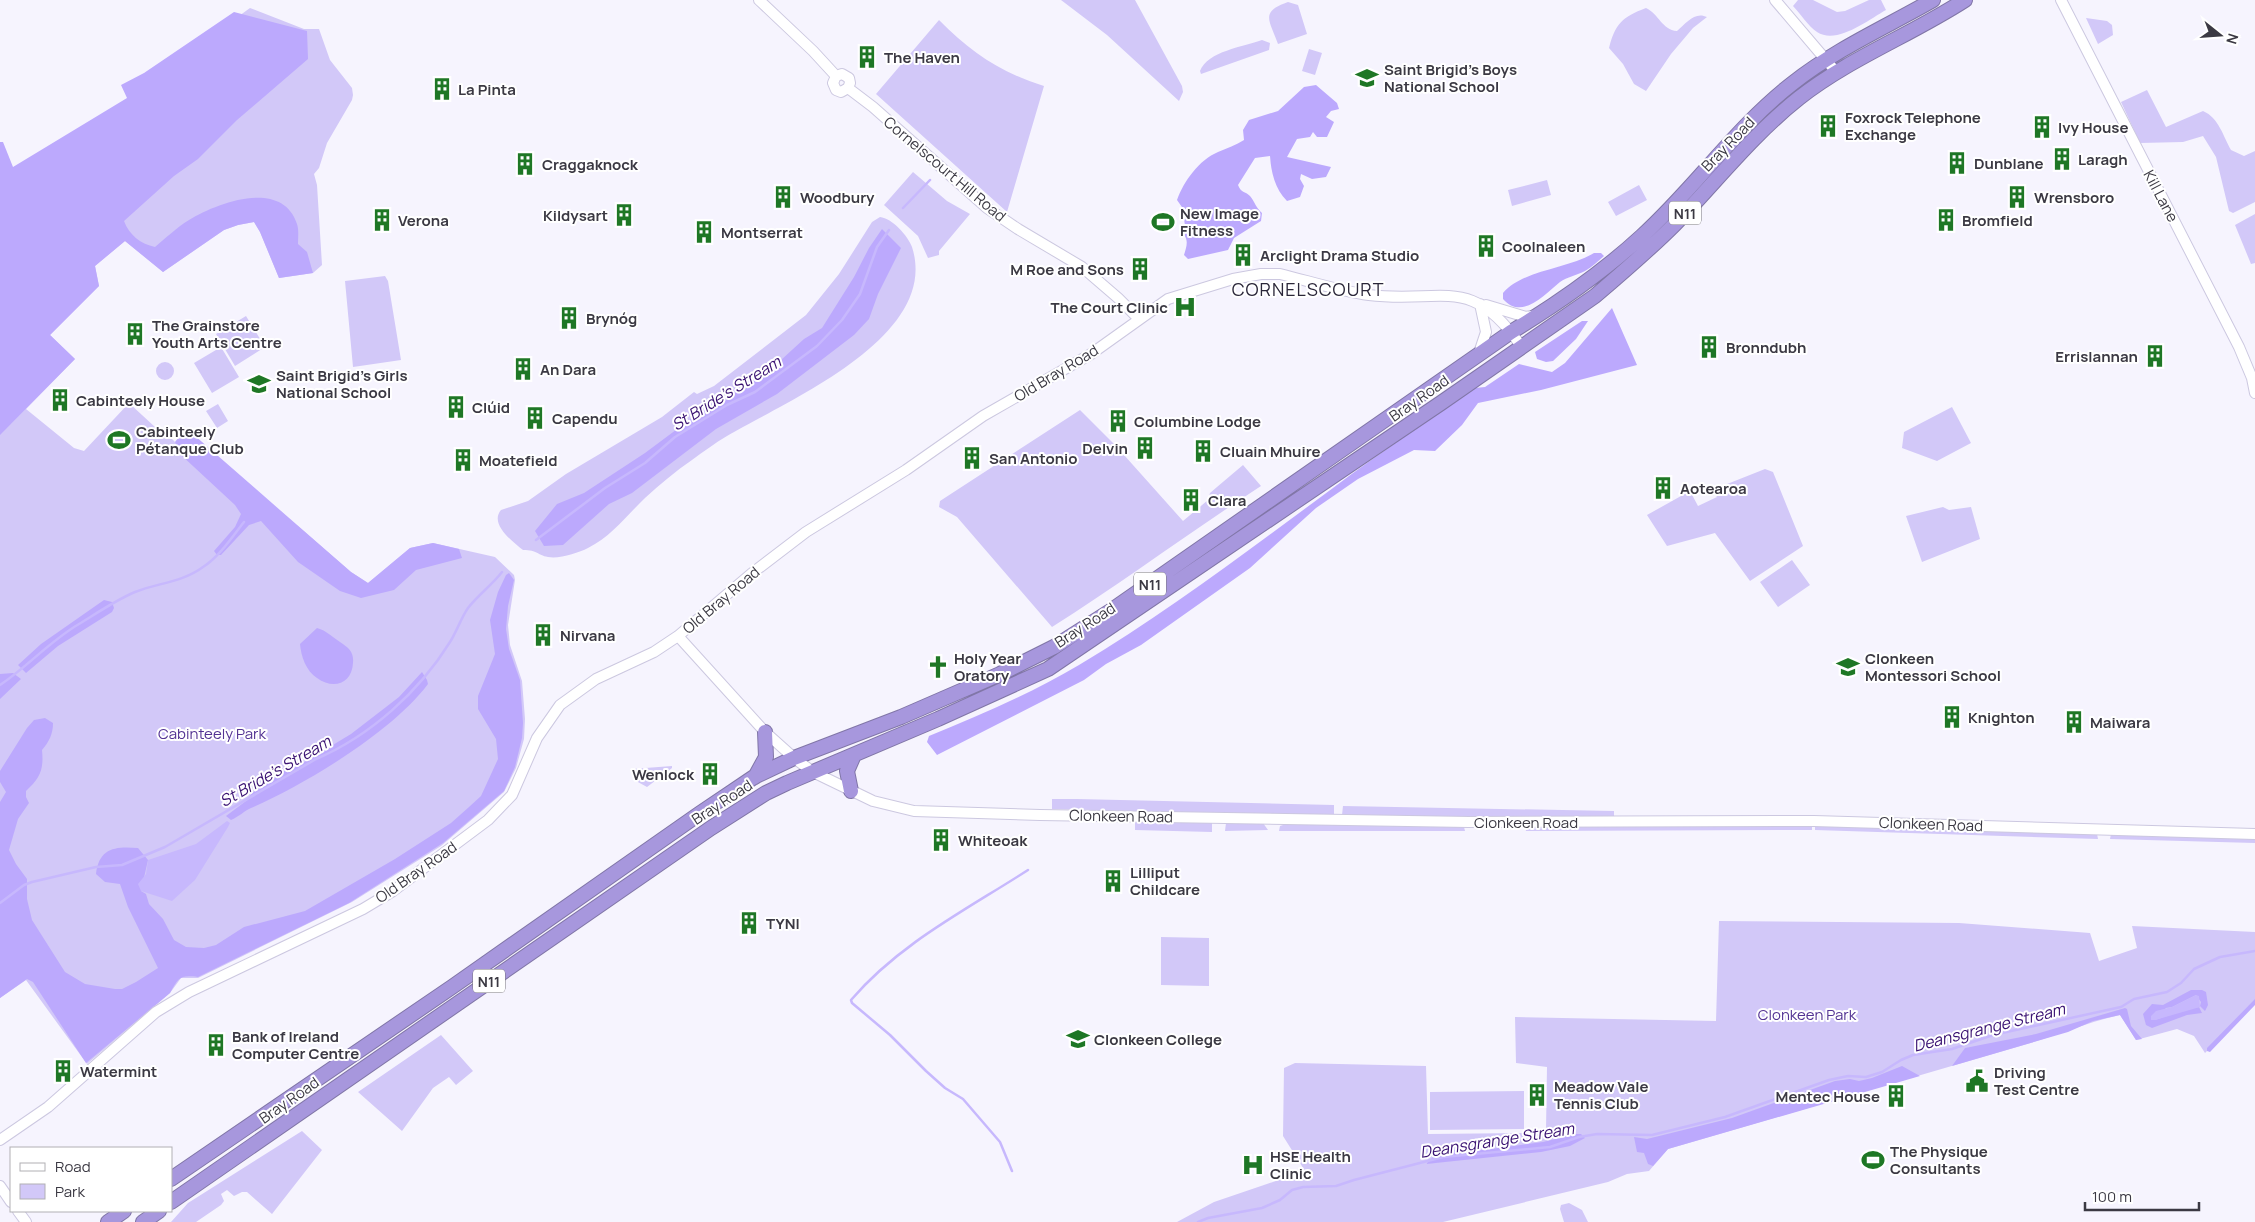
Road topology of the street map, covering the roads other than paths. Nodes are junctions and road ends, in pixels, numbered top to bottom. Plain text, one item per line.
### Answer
1 (759, 0) edge
2 (1776, 0) edge
3 (1933, 0) edge
4 (1964, 0) edge
5 (2061, 0) edge
6 (1827, 60) junction
7 (1837, 73) junction
8 (1480, 304) junction
9 (1538, 315) junction
10 (1139, 319) junction
11 (1511, 332) junction
12 (1521, 346) junction
13 (1478, 356) junction
14 (2255, 393) edge
15 (678, 636) junction
16 (765, 732) junction
17 (898, 736) junction
18 (854, 755) junction
19 (804, 766) junction
20 (754, 777) junction
21 (851, 791) junction
22 (699, 814) junction
23 (2255, 834) edge
24 (0, 1140) edge
25 (172, 1178) edge
26 (0, 1186) edge
27 (10, 1201) edge
28 (172, 1201) edge
29 (123, 1212) edge
30 (158, 1212) edge
31 (108, 1222) edge
32 (143, 1222) edge

1 - 10 main road, Cornelscourt Hill Road
2 - 6 main road
3 - 6 highway, Bray Road / N11
4 - 7 highway, Bray Road / N11
5 - 14 main road, Kill Lane
6 - 7 main road
6 - 9 highway, Bray Road / N11
7 - 12 highway, Bray Road / N11
8 - 9 main road
8 - 10 main road, Old Bray Road
8 - 11 main road, Old Bray Road
8 - 13 main road
9 - 11 highway, Bray Road / N11
10 - 15 main road, Old Bray Road
11 - 12 main road, Old Bray Road
11 - 13 highway, Bray Road / N11
12 - 17 highway, Bray Road / N11
13 - 19 highway, Bray Road / N11
15 - 16 main road, Clonkeen Road
15 - 24 main road, Old Bray Road
16 - 19 main road, Clonkeen Road
16 - 20 highway
17 - 18 highway, Bray Road / N11
17 - 19 highway, N11
18 - 19 highway, Bray Road / N11
18 - 21 highway
19 - 20 highway, Bray Road / N11
19 - 21 main road, Clonkeen Road
19 - 22 highway, N11
19 - 28 highway, Bray Road / N11
20 - 22 highway, Bray Road / N11
21 - 23 main road, Clonkeen Road
22 - 25 highway, Bray Road / N11
26 - 27 main road
29 - 31 highway
30 - 32 highway

